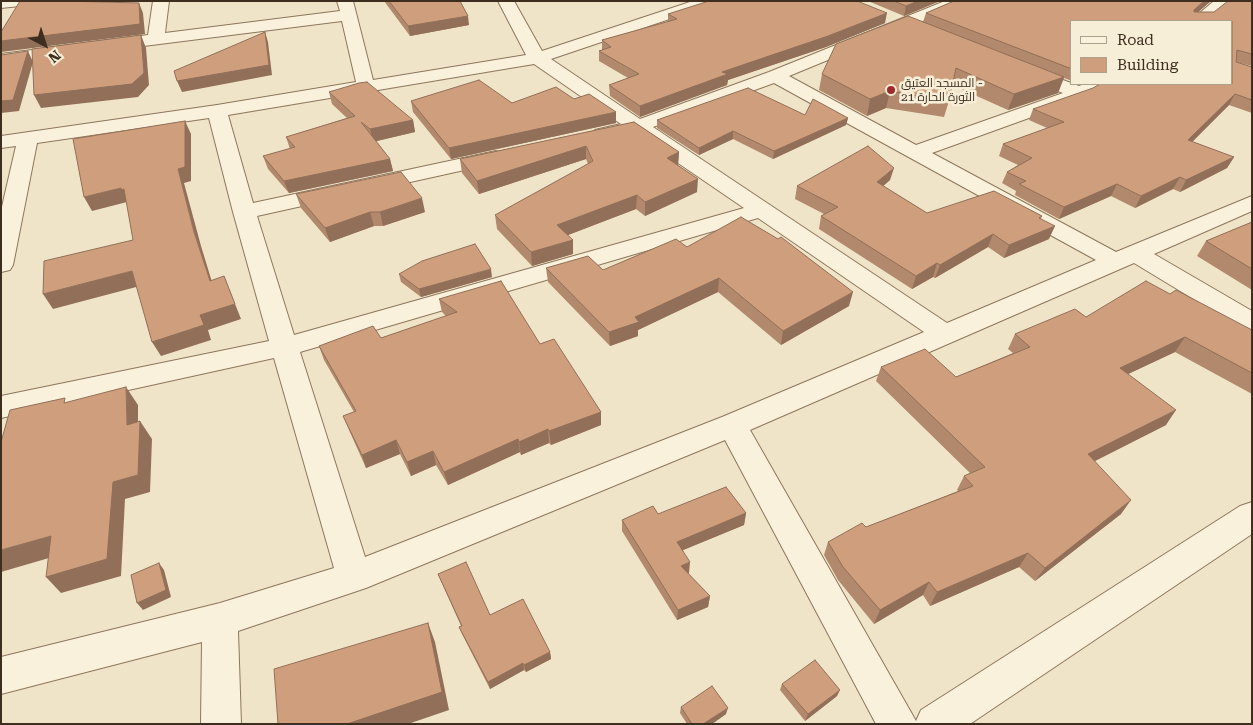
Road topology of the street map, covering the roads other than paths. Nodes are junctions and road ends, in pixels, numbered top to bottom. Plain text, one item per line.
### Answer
1 (20, 1) edge
2 (161, 1) edge
3 (506, 1) edge
4 (709, 1) edge
5 (959, 1) edge
6 (1224, 1) edge
7 (1, 3) edge
8 (347, 8) edge
9 (884, 16) edge
10 (1199, 20) edge
11 (902, 23) junction
12 (928, 34) edge
13 (156, 40) junction
14 (537, 58) junction
15 (1, 59) edge
16 (1008, 65) edge
17 (775, 76) junction
18 (1095, 85) edge
19 (366, 86) junction
20 (1080, 93) junction
21 (217, 111) junction
22 (638, 126) junction
23 (28, 138) junction
24 (580, 138) edge
25 (1, 142) edge
26 (915, 152) junction
27 (513, 153) edge
28 (1252, 203) edge
29 (762, 210) junction
30 (244, 212) junction
31 (1127, 258) junction
32 (2, 259) edge
33 (1252, 324) edge
34 (944, 333) junction
35 (284, 347) junction
36 (1, 407) edge
37 (732, 425) junction
38 (1252, 516) edge
39 (354, 577) junction
40 (220, 620) junction
41 (1, 676) edge
42 (220, 724) edge
43 (898, 724) edge
44 (935, 724) edge

1 - 7 street
2 - 13 street
3 - 14 street
4 - 14 street
5 - 11 street
6 - 10 street
8 - 13 street
8 - 19 street
9 - 11 street
11 - 12 street
11 - 17 street
13 - 15 street
14 - 19 street
14 - 22 street
16 - 20 street
17 - 22 street
17 - 26 street
18 - 20 street
19 - 21 street
20 - 26 street
21 - 23 street
21 - 30 street
22 - 24 street
22 - 29 street
23 - 25 street
23 - 32 street
26 - 31 street
27 - 30 street
28 - 31 street
29 - 34 street
29 - 35 street
30 - 35 street
31 - 33 street
31 - 34 street
34 - 37 street
35 - 36 street
35 - 39 street
37 - 39 street
37 - 43 street
38 - 44 street
39 - 40 street
40 - 41 street
40 - 42 street

